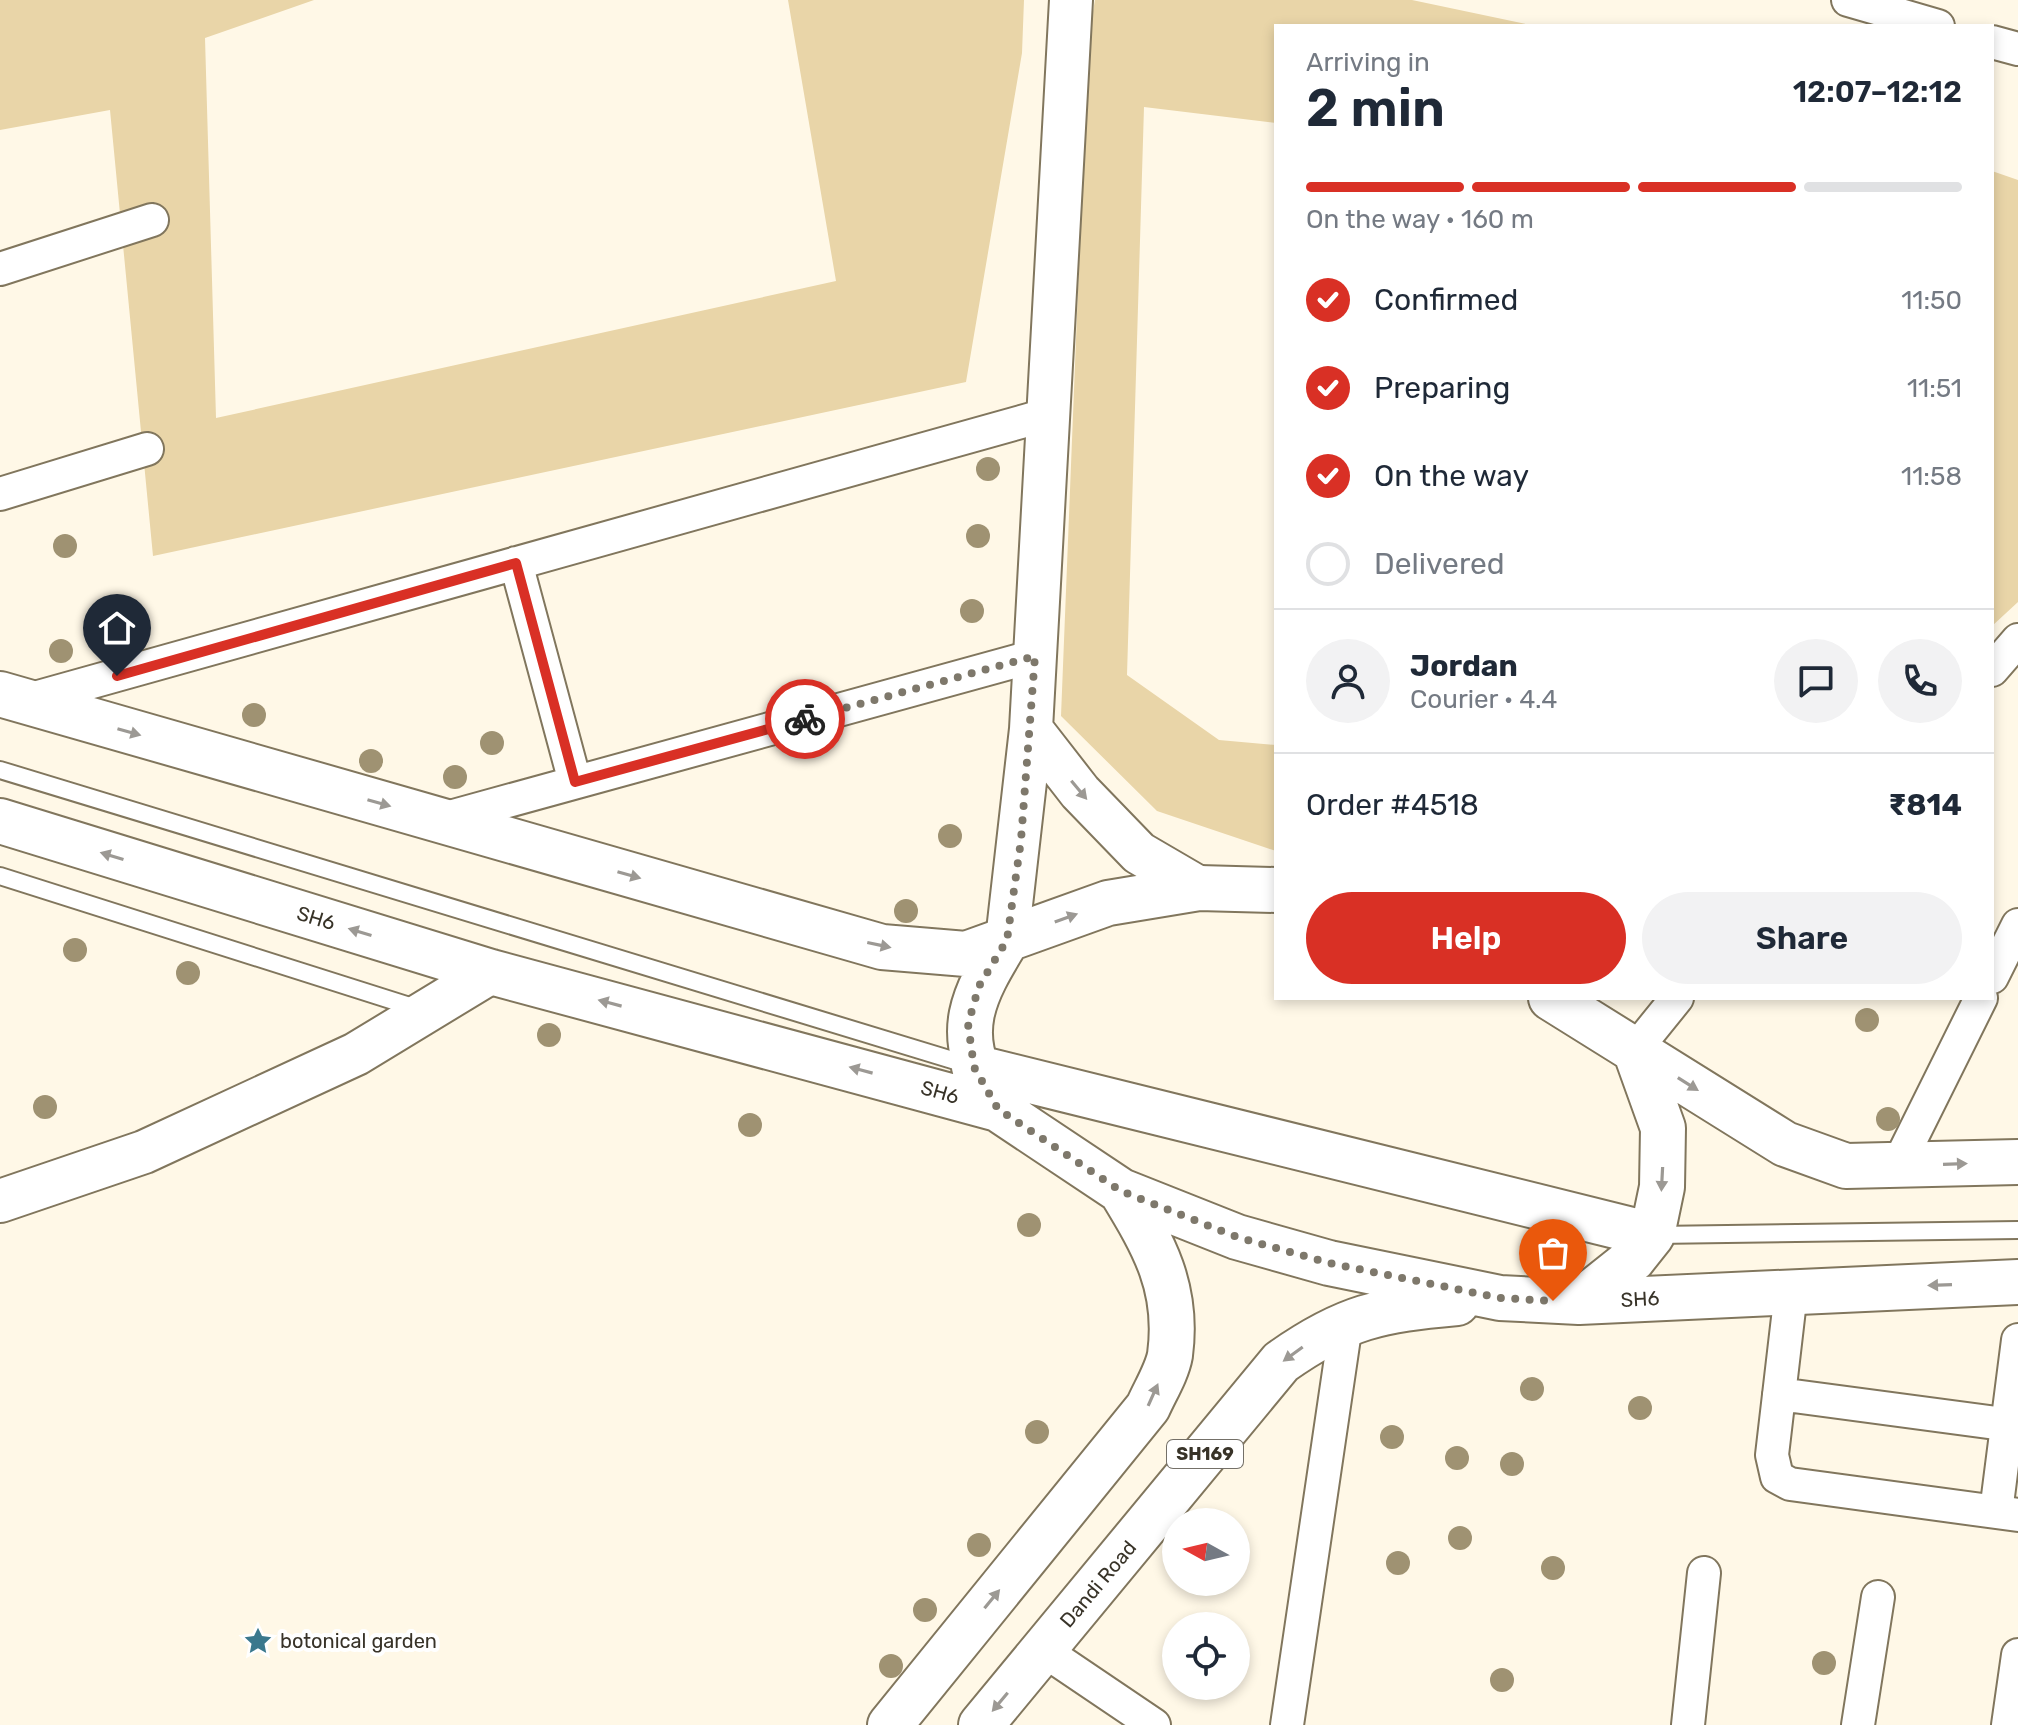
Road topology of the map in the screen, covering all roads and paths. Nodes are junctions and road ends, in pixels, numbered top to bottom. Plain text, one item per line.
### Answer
1 (1071, 0) edge
2 (1848, 0) edge
3 (1931, 24) edge
4 (1994, 43) edge
5 (2018, 49) edge
6 (152, 220) dead end
7 (0, 269) edge
8 (1046, 415) junction
9 (147, 449) dead end
10 (0, 494) edge
11 (516, 563) junction
12 (2018, 640) edge
13 (1035, 656) junction
14 (1994, 668) edge
15 (12, 698) edge
16 (1031, 729) junction
17 (0, 770) edge
18 (575, 782) junction
19 (439, 820) junction
20 (0, 821) edge
21 (0, 876) edge
22 (1199, 888) junction
23 (1274, 890) edge
24 (2018, 925) edge
25 (1007, 940) junction
26 (491, 972) junction
27 (1994, 973) edge
28 (1554, 1000) edge
29 (1675, 1000) edge
30 (1980, 1000) edge
31 (424, 1011) junction
32 (1635, 1050) junction
33 (974, 1067) junction
34 (998, 1109) junction
35 (2018, 1162) edge
36 (1898, 1165) junction
37 (1121, 1191) junction
38 (0, 1201) edge
39 (2018, 1230) edge
40 (1652, 1235) junction
41 (2018, 1282) edge
42 (1791, 1292) junction
43 (1500, 1298) junction
44 (1579, 1302) junction
45 (1346, 1324) junction
46 (2018, 1340) edge
47 (1779, 1394) junction
48 (2013, 1426) edge
49 (2007, 1514) edge
50 (1704, 1573) dead end
51 (1878, 1597) dead end
52 (1043, 1650) junction
53 (2018, 1655) edge
54 (890, 1725) edge
55 (981, 1725) edge
56 (1154, 1725) edge
57 (1287, 1725) edge
58 (1688, 1725) edge
59 (1858, 1725) edge
60 (2008, 1725) edge

1 - 8 street
2 - 3 street
4 - 5 street
6 - 7 street
8 - 11 street
8 - 13 street
9 - 10 street
11 - 15 street
11 - 18 street
12 - 14 street
13 - 16 street
13 - 18 street
15 -> 19 main road
16 -> 22 street
16 - 25 street
17 - 33 lane
18 - 19 street
19 -> 25 main road
26 -> 20 main road, SH6
21 - 31 lane
22 - 23 main road
25 -> 22 main road
24 - 27 street
25 - 33 main road
26 - 31 street
34 -> 26 main road, SH6
28 - 32 main road
29 - 32 street
30 - 36 street
31 - 38 street
32 -> 36 main road
32 -> 40 main road
33 - 34 main road
33 - 40 main road
34 - 37 main road, SH6
36 -> 35 main road
37 - 43 main road, SH6
54 -> 37 main road
39 - 40 lane
40 - 44 main road
41 -> 42 main road, SH6
42 - 44 main road, SH6
42 - 47 street
43 - 44 main road, SH6
43 - 45 main road, Dandi Road / SH169
45 -> 52 main road, Dandi Road / SH169
45 - 57 street
46 - 48 street
47 - 48 street
47 - 49 street
48 - 49 street
50 - 58 street
51 - 59 street
52 -> 55 main road, Dandi Road / SH169
52 - 56 street
53 - 60 street

